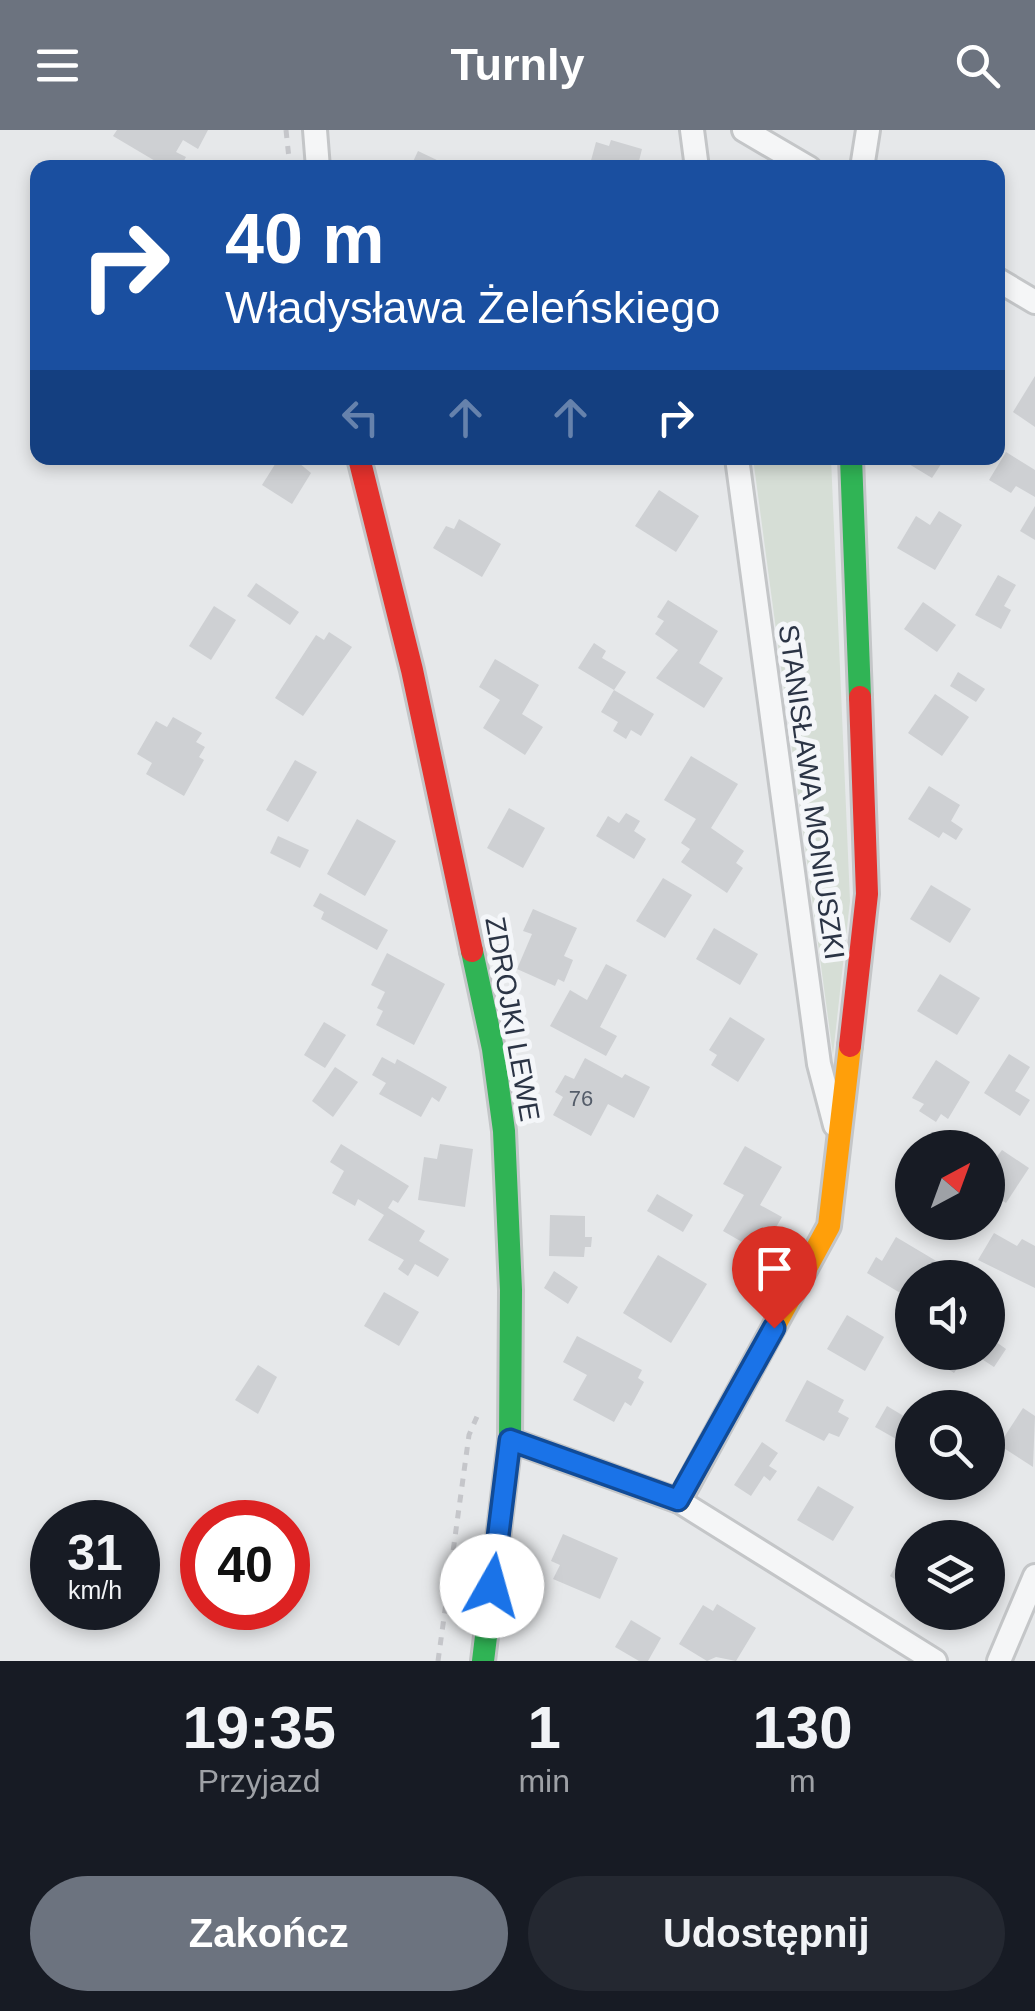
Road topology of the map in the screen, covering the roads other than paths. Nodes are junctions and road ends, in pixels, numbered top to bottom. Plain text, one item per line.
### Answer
1 (315, 130) edge
2 (692, 130) edge
3 (744, 130) edge
4 (868, 130) edge
5 (317, 160) edge
6 (696, 160) edge
7 (795, 160) edge
8 (863, 160) edge
9 (1005, 284) edge
10 (1035, 302) edge
11 (361, 465) edge
12 (738, 465) edge
13 (852, 465) edge
14 (838, 1134) junction
15 (510, 1440) junction
16 (678, 1500) junction
17 (1035, 1576) edge
18 (483, 1661) edge
19 (934, 1661) edge
20 (999, 1661) edge

1 - 5 street
2 - 6 street
3 - 7 street
4 - 8 street
9 - 10 street
11 - 15 street, ZDROJKI LEWE
12 - 14 street, STANISŁAWA MONIUSZKI
13 - 14 street, STANISŁAWA MONIUSZKI
14 - 16 street, STANISŁAWA MONIUSZKI
15 - 16 street
15 - 18 street, ZDROJKI LEWE
16 - 19 street
17 - 20 street

